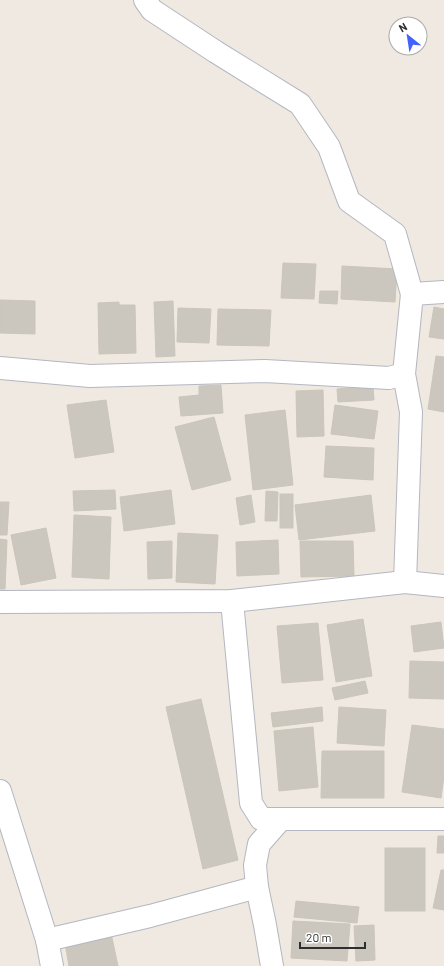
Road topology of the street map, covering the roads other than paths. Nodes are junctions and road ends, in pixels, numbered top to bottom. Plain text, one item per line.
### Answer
1 (145, 0) edge
2 (444, 292) edge
3 (412, 294) junction
4 (0, 368) edge
5 (404, 374) junction
6 (405, 582) junction
7 (444, 586) edge
8 (232, 601) junction
9 (0, 602) edge
10 (0, 791) edge
11 (444, 819) edge
12 (280, 820) junction
13 (257, 888) junction
14 (47, 940) junction
15 (52, 966) edge
16 (272, 966) edge

1 - 3 street
2 - 3 street
3 - 5 street
4 - 5 street
5 - 6 street
6 - 7 street
6 - 8 street
8 - 9 street
8 - 12 street
10 - 14 street
11 - 12 street
12 - 13 street
13 - 14 street
13 - 16 street
14 - 15 street

